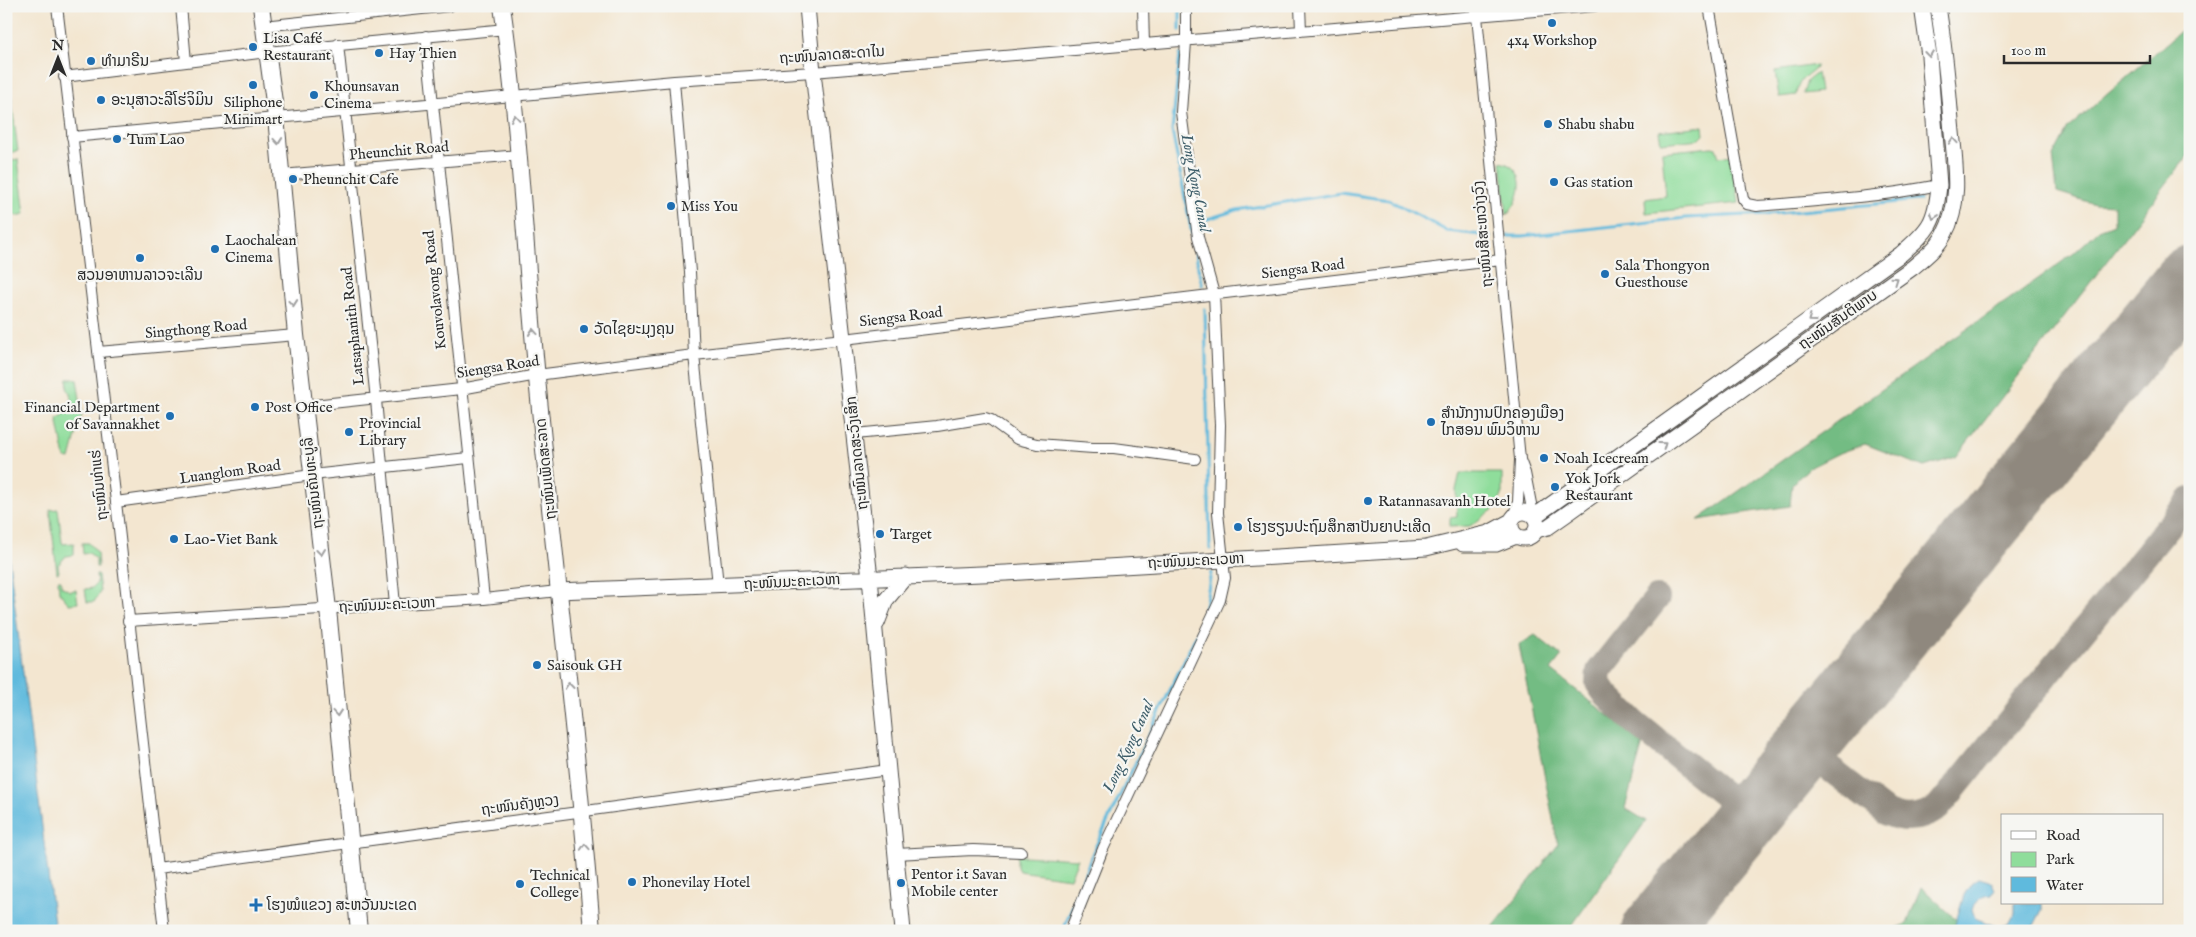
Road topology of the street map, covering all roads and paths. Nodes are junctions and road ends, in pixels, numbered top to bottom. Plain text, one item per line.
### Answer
1 (57, 6) edge
2 (181, 6) edge
3 (261, 6) edge
4 (336, 6) edge
5 (450, 6) edge
6 (502, 6) edge
7 (807, 6) edge
8 (1143, 6) edge
9 (1186, 6) edge
10 (1300, 6) edge
11 (1476, 6) edge
12 (1595, 6) edge
13 (1709, 6) edge
14 (1922, 6) edge
15 (1938, 6) edge
16 (423, 8) edge
17 (1477, 17) junction
18 (337, 18) junction
19 (263, 26) junction
20 (506, 29) junction
21 (1300, 31) junction
22 (426, 36) junction
23 (1186, 42) junction
24 (338, 44) junction
25 (1144, 45) junction
26 (266, 52) junction
27 (186, 62) junction
28 (813, 72) junction
29 (64, 77) junction
30 (674, 80) junction
31 (512, 96) junction
32 (432, 104) junction
33 (346, 110) junction
34 (276, 117) junction
35 (72, 137) junction
36 (519, 155) junction
37 (437, 162) junction
38 (351, 170) junction
39 (281, 175) junction
40 (1939, 185) junction
41 (1501, 260) junction
42 (1214, 294) junction
43 (296, 335) junction
44 (844, 339) junction
45 (98, 352) junction
46 (694, 355) junction
47 (537, 376) junction
48 (461, 389) junction
49 (376, 400) junction
50 (304, 406) junction
51 (855, 434) junction
52 (468, 458) junction
53 (1195, 459) dead end
54 (1520, 460) junction
55 (382, 467) junction
56 (312, 475) junction
57 (116, 502) junction
58 (1512, 519) junction
59 (1535, 520) junction
60 (1516, 536) junction
61 (1455, 541) junction
62 (1223, 560) junction
63 (906, 576) junction
64 (870, 578) junction
65 (718, 585) junction
66 (558, 591) junction
67 (484, 599) junction
68 (395, 604) junction
69 (328, 609) junction
70 (128, 620) junction
71 (876, 632) junction
72 (888, 770) junction
73 (583, 811) junction
74 (349, 843) junction
75 (1021, 852) dead end
76 (896, 854) junction
77 (157, 868) junction
78 (164, 931) edge
79 (359, 931) edge
80 (592, 931) edge
81 (903, 931) edge
82 (1070, 931) edge

1 - 29 street, ຖະໜົນທ່າແຮ່
2 - 27 street
3 - 19 main road, ຖະໜົນຄັນທະບູລີ
4 - 18 street
5 - 16 street
6 - 20 main road, ຖະໜົນເພັດສະລາດ
7 - 28 street, ຖະໜົນລາດສະວົງເສິກ
8 - 25 street
9 - 23 street
10 - 21 street
11 - 17 street, ຖະໜົນສີສະຫວ່າງວົງ
12 - 17 street, ຖະໜົນລາດສະດາໄນ
13 - 40 street
14 -> 40 street, ຖະໜົນສັນຕິພາບ
59 -> 15 street, ຖະໜົນສັນຕິພາບ
16 - 18 street
17 - 21 street, ຖະໜົນລາດສະດາໄນ
17 - 41 street, ຖະໜົນສີສະຫວ່າງວົງ
18 - 19 street
19 - 26 main road, ຖະໜົນຄັນທະບູລີ
20 - 22 street
20 - 31 main road, ຖະໜົນເພັດສະລາດ
21 - 23 street, ຖະໜົນລາດສະດາໄນ
22 - 24 street
22 - 32 street, Kouvolavong Road
23 - 25 street, ຖະໜົນລາດສະດາໄນ
23 - 42 street
24 - 26 street
24 - 33 street, Latsaphanith Road
25 - 28 street, ຖະໜົນລາດສະດາໄນ
26 - 27 street
26 - 34 main road, ຖະໜົນຄັນທະບູລີ
27 - 29 street
28 - 30 street, ຖະໜົນລາດສະດາໄນ
28 - 44 street, ຖະໜົນລາດສະວົງເສິກ
29 - 35 street, ຖະໜົນທ່າແຮ່
30 - 31 street, ຖະໜົນລາດສະດາໄນ
30 - 46 street
31 - 32 street, ຖະໜົນລາດສະດາໄນ
36 -> 31 main road, ຖະໜົນເພັດສະລາດ
32 - 33 street, ຖະໜົນລາດສະດາໄນ
32 - 37 street, Kouvolavong Road
33 - 34 street, ຖະໜົນລາດສະດາໄນ
33 - 38 street, Latsaphanith Road
34 - 35 street, ຖະໜົນລາດສະດາໄນ
34 -> 39 main road, ຖະໜົນຄັນທະບູລີ
35 - 45 street, ຖະໜົນທ່າແຮ່
36 - 37 street, Pheunchit Road
47 -> 36 main road, ຖະໜົນເພັດສະລາດ
37 - 38 street, Pheunchit Road
37 - 48 street, Kouvolavong Road
38 - 39 street, Pheunchit Road
38 - 49 street, Latsaphanith Road
39 -> 43 main road, ຖະໜົນຄັນທະບູລີ
40 -> 59 street, ຖະໜົນສັນຕິພາບ
41 - 42 street, Siengsa Road
41 - 54 street, ຖະໜົນສີສະຫວ່າງວົງ
42 - 44 street, Siengsa Road
42 - 62 street
43 - 45 street, Singthong Road
43 - 50 main road, ຖະໜົນຄັນທະບູລີ
44 - 46 street, Siengsa Road
44 - 51 street, ຖະໜົນລາດສະວົງເສິກ
45 - 57 street, ຖະໜົນທ່າແຮ່
46 - 47 street, Siengsa Road
46 - 65 street
47 - 48 street, Siengsa Road
47 - 66 main road, ຖະໜົນເພັດສະລາດ
48 - 49 street, Siengsa Road
48 - 52 street, Kouvolavong Road
49 - 50 street, Siengsa Road
49 - 55 street, Latsaphanith Road
50 - 56 main road, ຖະໜົນຄັນທະບູລີ
51 - 53 street
51 - 64 street, ຖະໜົນລາດສະວົງເສິກ
52 - 55 street, Luanglom Road
52 - 67 street, Kouvolavong Road
54 - 58 street
54 - 59 street
55 - 56 street, Luanglom Road
55 - 68 street, Latsaphanith Road
56 - 57 street, Luanglom Road
56 -> 69 main road, ຖະໜົນຄັນທະບູລີ
57 - 70 street, ຖະໜົນທ່າແຮ່
58 - 59 street
58 - 60 street
58 - 61 street, ຖະໜົນມະຄະເວຫາ
59 - 60 street
60 - 61 street
61 - 62 street, ຖະໜົນມະຄະເວຫາ
62 - 63 street, ຖະໜົນມະຄະເວຫາ
62 - 82 street
63 - 64 street, ຖະໜົນມະຄະເວຫາ
63 - 71 street
64 - 65 street, ຖະໜົນມະຄະເວຫາ
64 - 71 street, ຖະໜົນລາດສະວົງເສິກ
65 - 66 street, ຖະໜົນມະຄະເວຫາ
66 - 67 street, ຖະໜົນມະຄະເວຫາ
73 -> 66 main road, ຖະໜົນເພັດສະລາດ
67 - 68 street, ຖະໜົນມະຄະເວຫາ
68 - 69 street, ຖະໜົນມະຄະເວຫາ
69 - 70 street, ຖະໜົນມະຄະເວຫາ
69 -> 74 main road, ຖະໜົນຄັນທະບູລີ
70 - 77 street, ຖະໜົນທ່າແຮ່
71 - 72 street, ຖະໜົນລາດສະວົງເສິກ
72 - 73 street, ຖະໜົນຄັງຫຼວງ
72 - 76 street, ຖະໜົນລາດສະວົງເສິກ
73 - 74 street, ຖະໜົນຄັງຫຼວງ
80 -> 73 main road, ຖະໜົນເພັດສະລາດ
74 - 77 street, ຖະໜົນຄັງຫຼວງ
74 - 79 main road, ຖະໜົນຄັນທະບູລີ
75 - 76 street
76 - 81 street, ຖະໜົນລາດສະວົງເສິກ
77 - 78 street, ຖະໜົນທ່າແຮ່

